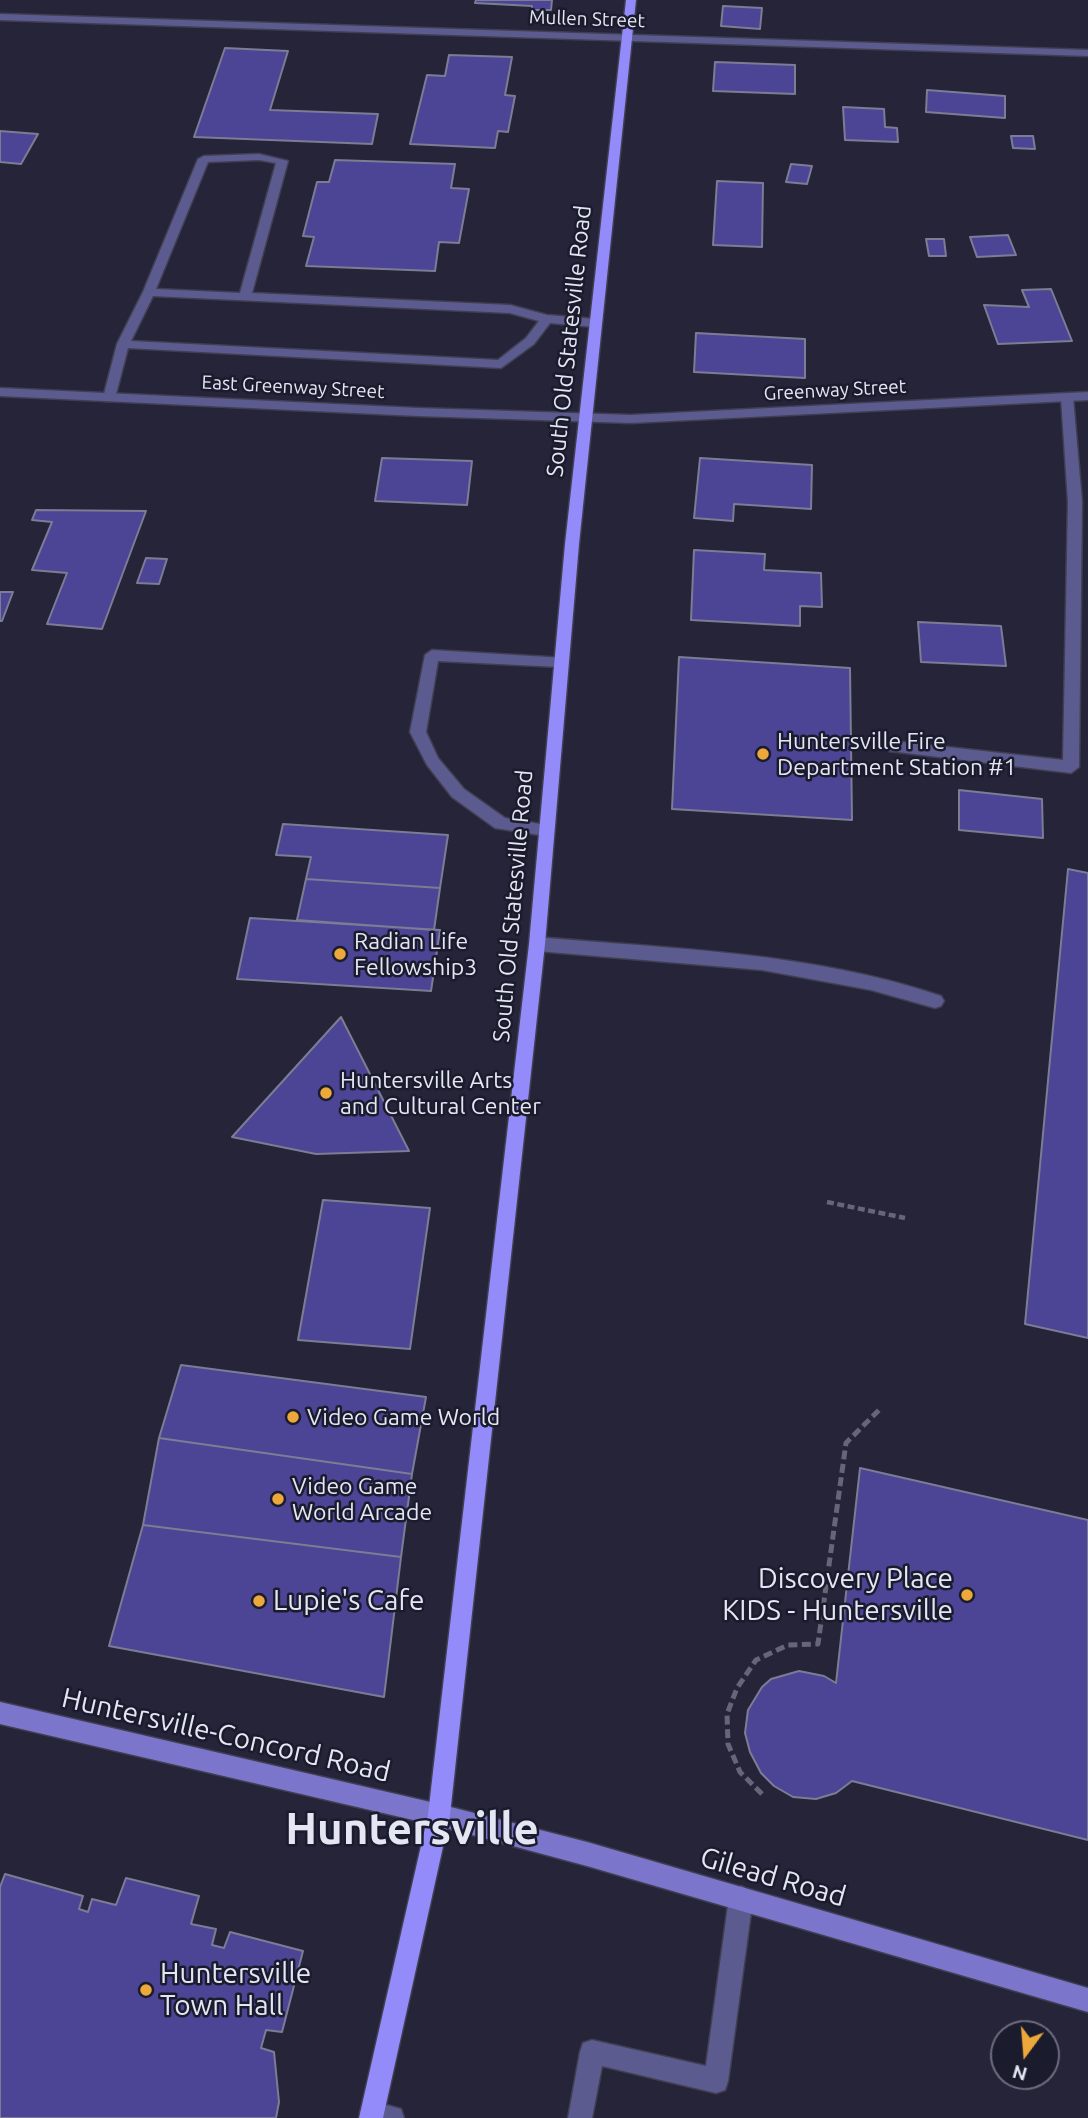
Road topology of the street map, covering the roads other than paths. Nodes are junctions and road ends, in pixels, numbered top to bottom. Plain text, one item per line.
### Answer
1 (631, 0) edge
2 (0, 17) edge
3 (627, 38) junction
4 (1088, 53) edge
5 (149, 292) junction
6 (244, 296) junction
7 (547, 319) junction
8 (595, 323) junction
9 (123, 344) junction
10 (0, 392) edge
11 (1088, 396) edge
12 (1067, 397) junction
13 (109, 398) junction
14 (584, 418) junction
15 (560, 662) junction
16 (894, 747) dead end
17 (546, 830) junction
18 (537, 944) junction
19 (935, 1001) dead end
20 (0, 1713) edge
21 (439, 1815) junction
22 (741, 1898) junction
23 (1088, 2000) edge
24 (378, 2116) edge
25 (580, 2118) edge

1 - 3 main road, South Old Statesville Road
2 - 3 street, Mullen Street
3 - 4 street, Mullen Street
3 - 8 main road, South Old Statesville Road
5 - 6 street
5 - 6 street
5 - 9 street
6 - 7 street
7 - 8 street
7 - 9 street
8 - 14 main road, South Old Statesville Road
9 - 13 street
10 - 13 street, East Greenway Street
11 - 12 street, Greenway Street
12 - 14 street, Greenway Street
12 - 16 street
13 - 14 street, East Greenway Street
14 - 15 main road, South Old Statesville Road
15 - 17 main road, South Old Statesville Road
15 - 17 street
17 - 18 main road, South Old Statesville Road
18 - 19 street
18 - 21 main road, South Old Statesville Road
20 - 21 main road, Huntersville-Concord Road
21 - 22 main road, Gilead Road
21 - 24 main road, South Old Statesville Road
22 - 23 main road, Gilead Road
22 - 25 street

